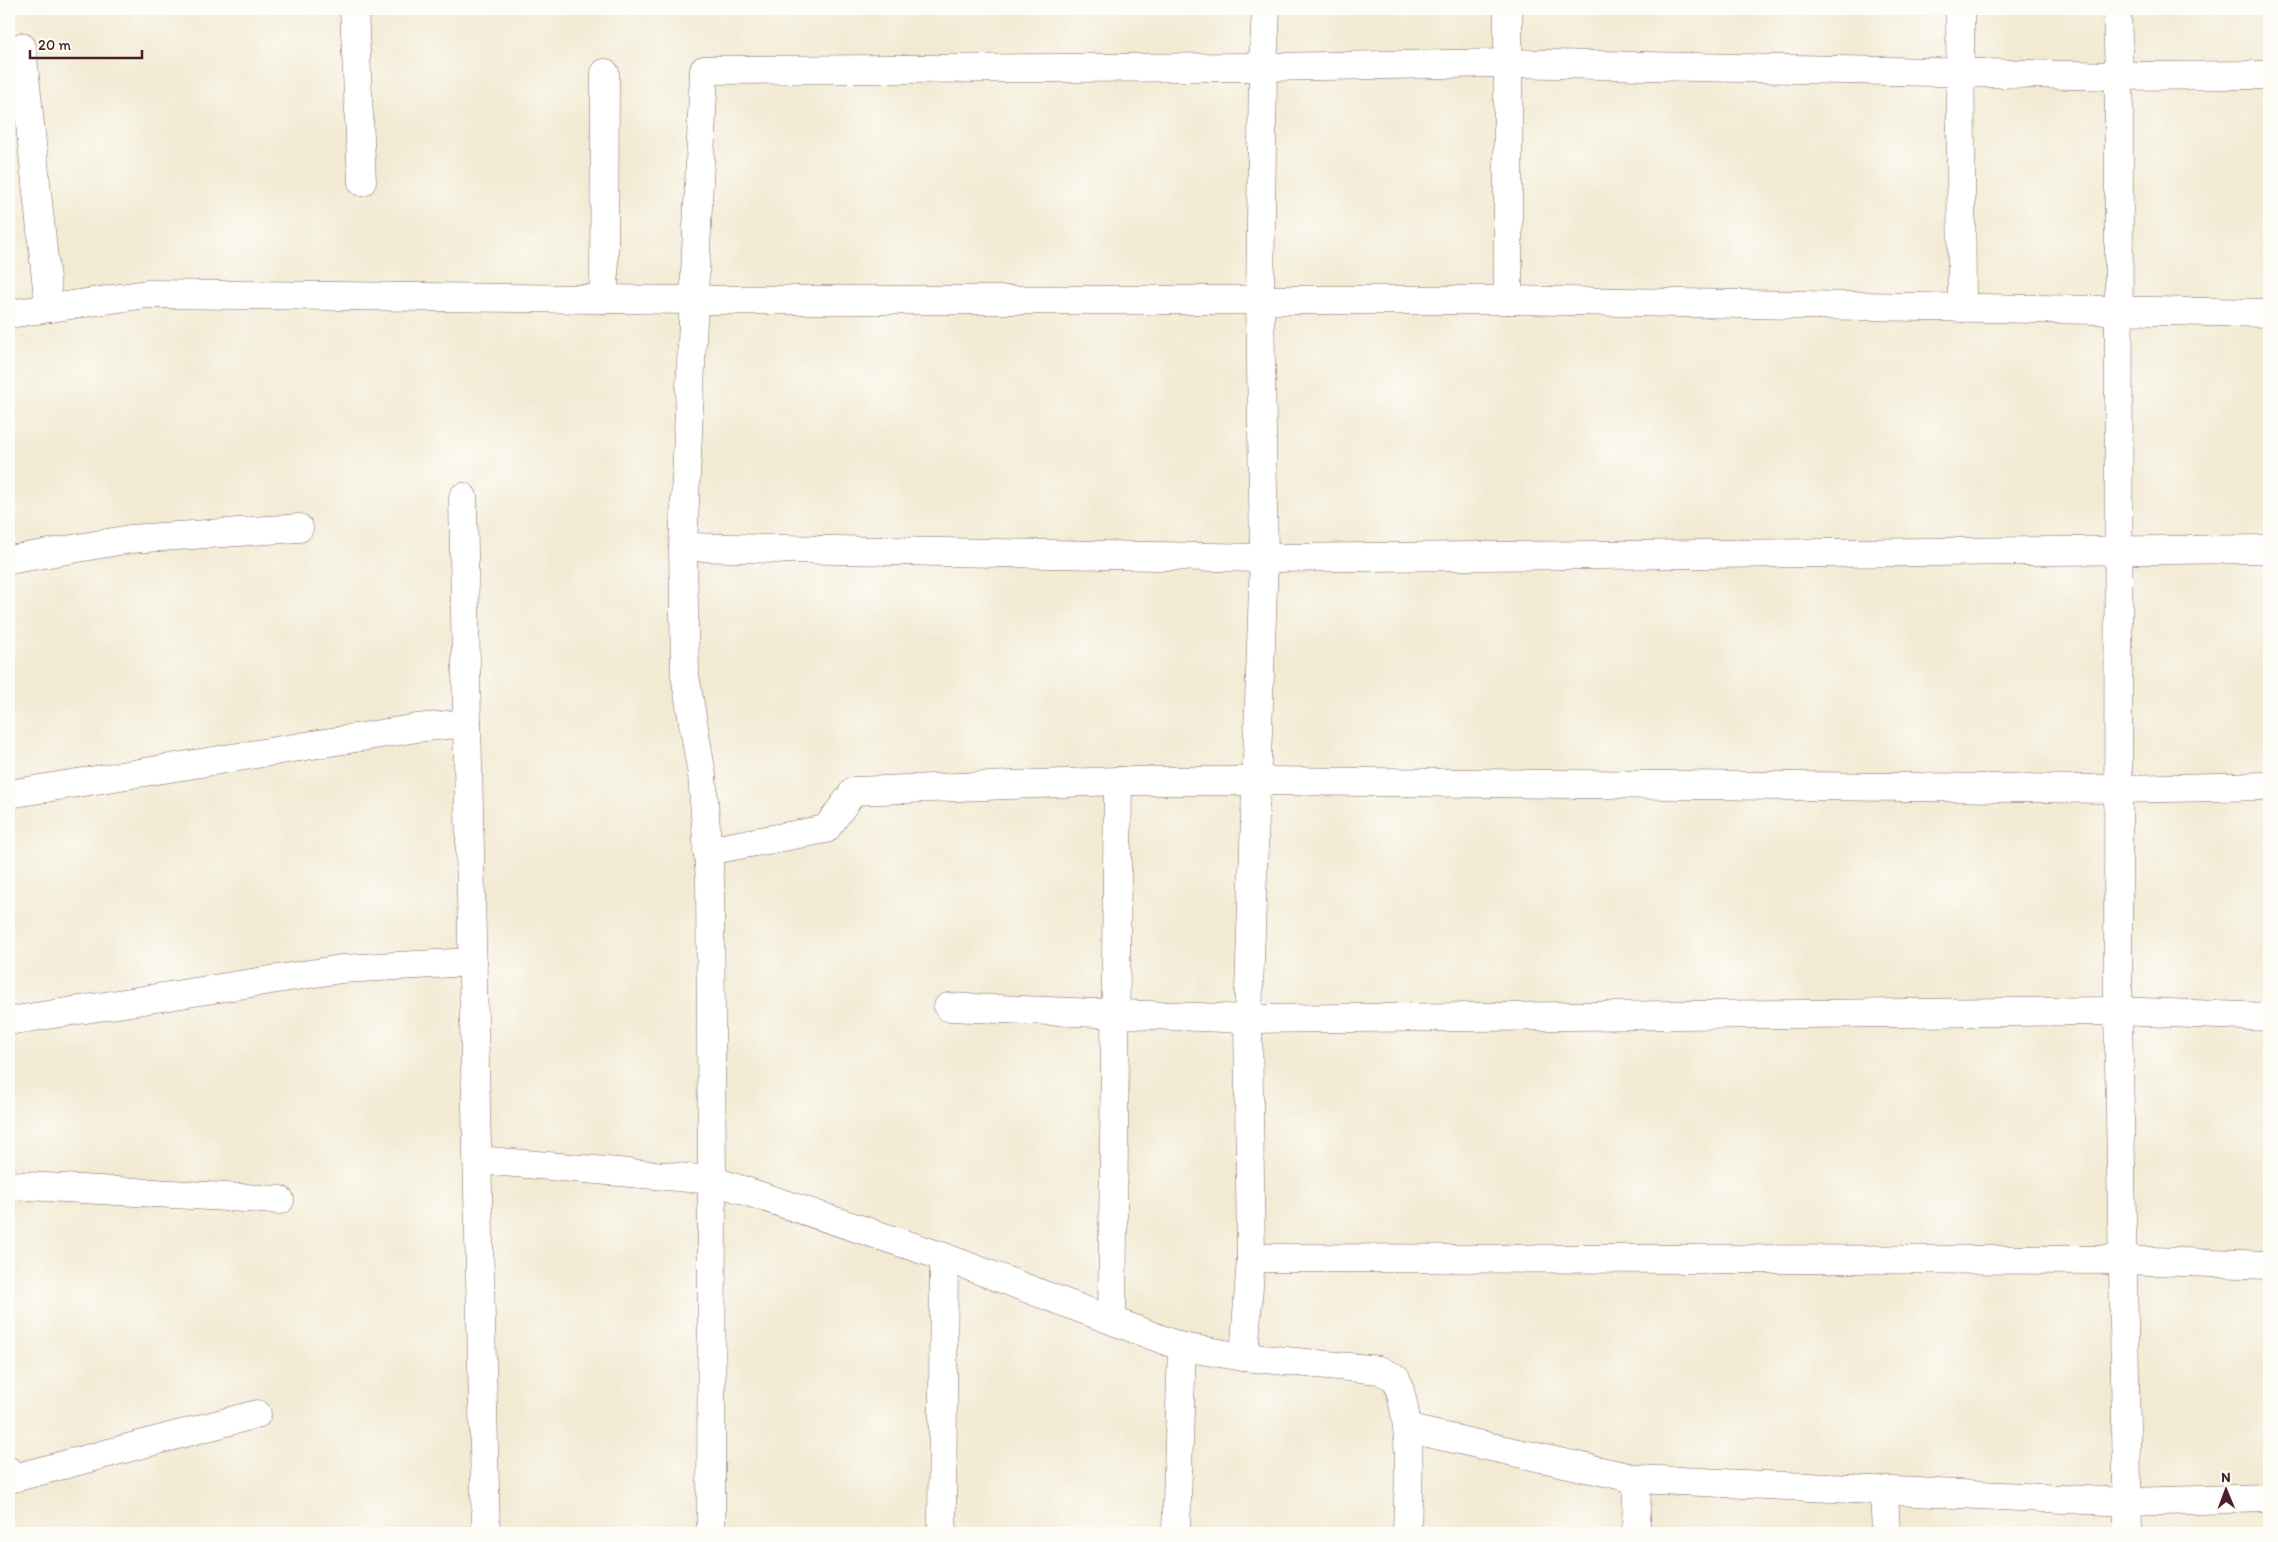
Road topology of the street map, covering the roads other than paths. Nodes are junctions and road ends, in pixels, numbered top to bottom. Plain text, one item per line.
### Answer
1 (354, 9) edge
2 (1266, 9) edge
3 (1508, 9) edge
4 (1960, 9) edge
5 (2117, 9) edge
6 (22, 47) dead end
7 (1508, 63) junction
8 (1263, 67) junction
9 (1960, 72) junction
10 (605, 73) dead end
11 (2119, 76) junction
12 (2269, 76) edge
13 (362, 182) dead end
14 (604, 299) junction
15 (1260, 299) junction
16 (695, 300) junction
17 (1508, 300) junction
18 (50, 308) junction
19 (1962, 308) junction
20 (2117, 310) junction
21 (9, 314) edge
22 (2269, 314) edge
23 (463, 497) dead end
24 (299, 528) dead end
25 (683, 547) junction
26 (2119, 549) junction
27 (2269, 549) edge
28 (1264, 558) junction
29 (9, 560) edge
30 (467, 723) junction
31 (1257, 780) junction
32 (1118, 781) junction
33 (2269, 786) edge
34 (2118, 789) junction
35 (9, 794) edge
36 (708, 851) junction
37 (473, 962) junction
38 (948, 1007) dead end
39 (2118, 1011) junction
40 (1114, 1014) junction
41 (2269, 1017) edge
42 (1248, 1019) junction
43 (9, 1021) edge
44 (478, 1160) junction
45 (712, 1180) junction
46 (9, 1185) edge
47 (280, 1200) dead end
48 (944, 1257) junction
49 (1251, 1258) junction
50 (2123, 1260) junction
51 (2269, 1265) edge
52 (1112, 1320) junction
53 (1182, 1346) junction
54 (1244, 1357) junction
55 (257, 1414) dead end
56 (1409, 1429) junction
57 (9, 1471) edge
58 (1636, 1479) junction
59 (1884, 1490) junction
60 (2269, 1498) edge
61 (2128, 1502) junction
62 (486, 1533) edge
63 (711, 1533) edge
64 (942, 1533) edge
65 (1176, 1533) edge
66 (1408, 1533) edge
67 (1636, 1533) edge
68 (1886, 1533) edge
69 (2128, 1533) edge

1 - 13 street
2 - 8 street
3 - 7 street
4 - 9 street
5 - 11 street
6 - 18 street
7 - 8 street
7 - 9 street
7 - 17 street
8 - 15 street
8 - 16 street
9 - 11 street
9 - 19 street
10 - 14 street
11 - 12 street
11 - 20 street
14 - 16 street
14 - 18 street
15 - 16 street
15 - 17 street
15 - 28 street
16 - 25 street
17 - 19 street
18 - 21 street
19 - 20 street
20 - 22 street
20 - 26 street
23 - 30 street
24 - 29 street
25 - 28 street
25 - 36 street
26 - 27 street
26 - 28 street
26 - 34 street
28 - 31 street
30 - 35 street
30 - 37 street
31 - 32 street
31 - 34 street
31 - 42 street
32 - 36 street
32 - 40 street
33 - 34 street
34 - 39 street
36 - 45 street
37 - 43 street
37 - 44 street
38 - 40 street
39 - 41 street
39 - 42 street
39 - 50 street
40 - 42 street
40 - 52 street
42 - 49 street
44 - 45 street
44 - 62 street
45 - 48 street
45 - 63 street
46 - 47 street
48 - 52 street
48 - 64 street
49 - 50 street
49 - 54 street
50 - 51 street
50 - 61 street
52 - 53 street
53 - 54 street
53 - 65 street
54 - 56 street
55 - 57 street
56 - 58 street
56 - 66 street
58 - 59 street
58 - 67 street
59 - 61 street
59 - 68 street
60 - 61 street
61 - 69 street

